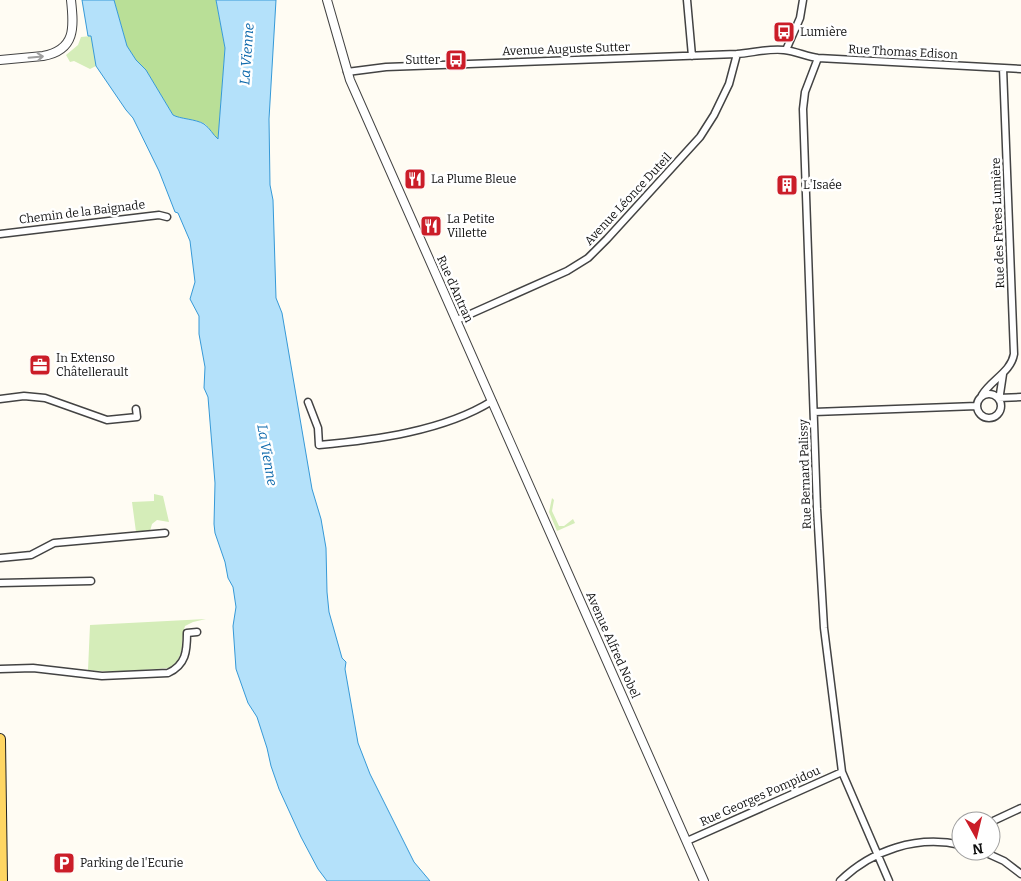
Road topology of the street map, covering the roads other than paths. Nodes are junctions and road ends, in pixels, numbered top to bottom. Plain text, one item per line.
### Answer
1 (71, 0) edge
2 (327, 0) edge
3 (687, 0) edge
4 (804, 0) edge
5 (786, 50) junction
6 (737, 54) junction
7 (692, 56) junction
8 (818, 58) junction
9 (0, 60) edge
10 (1004, 68) junction
11 (1021, 69) edge
12 (347, 72) junction
13 (167, 216) dead end
14 (0, 234) edge
15 (457, 320) junction
16 (1003, 374) junction
17 (982, 396) junction
18 (1021, 397) edge
19 (998, 398) junction
20 (0, 399) edge
21 (492, 401) junction
22 (308, 402) dead end
23 (977, 406) junction
24 (136, 409) dead end
25 (814, 412) junction
26 (500, 419) joint
27 (165, 533) dead end
28 (0, 558) edge
29 (90, 581) dead end
30 (0, 583) edge
31 (197, 632) dead end
32 (0, 669) edge
33 (0, 739) edge
34 (842, 772) junction
35 (1021, 808) edge
36 (1001, 817) edge
37 (687, 841) junction
38 (951, 843) edge
39 (877, 854) junction
40 (1001, 860) edge
41 (1021, 874) edge
42 (2, 881) edge
43 (704, 881) edge
44 (840, 881) edge
45 (889, 881) edge

9 -> 1 street
2 - 12 street, Rue d'Antran
3 - 7 street
4 - 5 street
5 - 6 street, Avenue Auguste Sutter
5 - 8 street, Rue Thomas Edison
6 - 7 street, Avenue Auguste Sutter
6 - 15 street, Avenue Léonce Duteil
7 - 12 street, Avenue Auguste Sutter
8 - 10 street, Rue Thomas Edison
8 - 25 street, Rue Bernard Palissy
10 - 11 street, Rue Thomas Edison
10 - 16 street, Rue des Frères Lumière
12 - 15 street, Rue d'Antran
13 - 14 street, Chemin de la Baignade
15 - 21 street, Rue d'Antran
16 - 17 street, Rue des Frères Lumière
16 - 19 street, Rue des Frères Lumière
17 - 19 street
17 - 23 street
18 - 19 street
19 - 23 street
20 - 24 street
21 - 22 street
21 - 26 street, Rue d'Antran
23 - 25 street
25 - 34 street, Rue Bernard Palissy
26 - 37 street, Avenue Alfred Nobel
27 - 28 street
29 - 30 street
31 - 32 street
33 - 42 main road
34 - 37 street, Rue Georges Pompidou
34 - 39 street, Rue Bernard Palissy
35 - 36 street
37 - 43 street, Avenue Alfred Nobel
38 - 39 street
39 - 44 street
39 - 45 street, Rue Bernard Palissy
40 - 41 street

